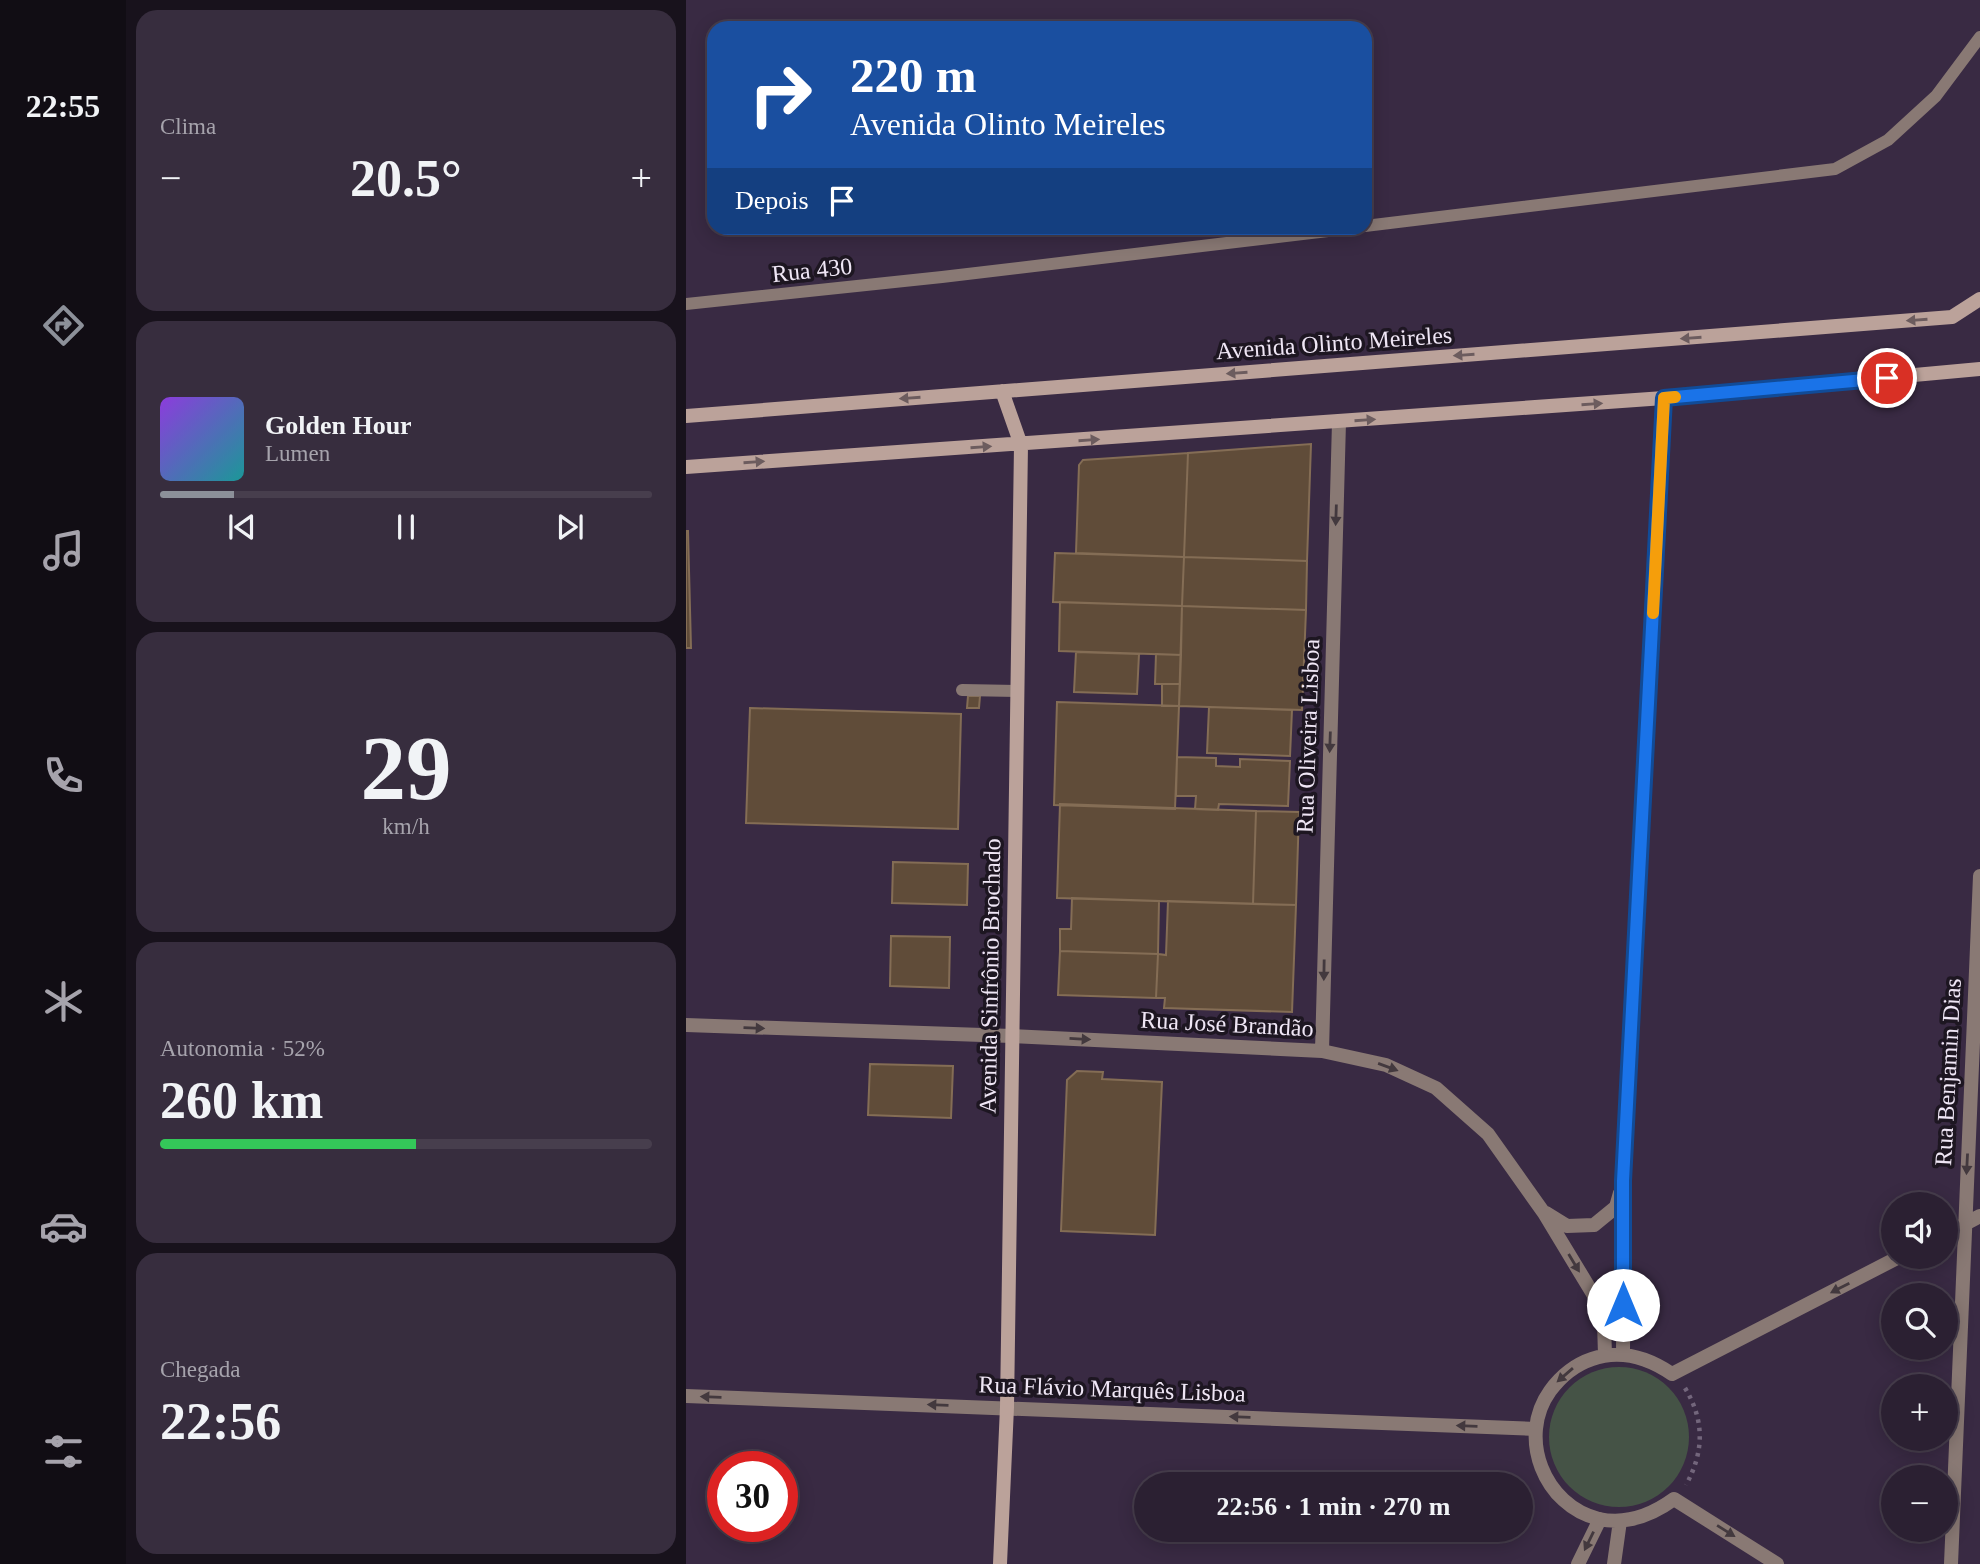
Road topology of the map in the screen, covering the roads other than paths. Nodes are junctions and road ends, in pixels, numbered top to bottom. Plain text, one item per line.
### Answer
1 (1980, 37) edge
2 (1372, 225) edge
3 (1294, 235) edge
4 (1980, 299) edge
5 (686, 304) edge
6 (1980, 369) edge
7 (1002, 391) junction
8 (1664, 398) junction
9 (686, 416) edge
10 (1339, 422) junction
11 (1021, 444) junction
12 (686, 467) edge
13 (962, 690) dead end
14 (1017, 691) junction
15 (1980, 876) edge
16 (686, 1025) edge
17 (1012, 1036) junction
18 (1322, 1051) junction
19 (1623, 1181) junction
20 (1544, 1213) junction
21 (1980, 1216) edge
22 (1964, 1224) junction
23 (1958, 1227) edge
24 (1881, 1266) edge
25 (1623, 1354) junction
26 (1605, 1355) junction
27 (686, 1396) edge
28 (1007, 1407) junction
29 (1536, 1429) junction
30 (1600, 1519) junction
31 (1619, 1521) junction
32 (1000, 1564) edge
33 (1578, 1564) edge
34 (1614, 1564) edge
35 (1777, 1564) edge
36 (1951, 1564) edge

1 - 2 lane
3 - 5 lane, Rua 430
4 -> 7 main road, Avenida Olinto Meireles
6 - 8 main road
7 -> 9 main road, Avenida Olinto Meireles
7 - 11 main road, Avenida Sinfrônio Brochado
10 -> 8 main road
8 - 19 street
11 -> 10 main road
10 -> 18 street, Rua Oliveira Lisboa
12 -> 11 main road
11 - 14 main road, Avenida Sinfrônio Brochado
13 - 14 lane
14 - 17 main road, Avenida Sinfrônio Brochado
15 -> 22 street, Rua Benjamin Dias
16 -> 17 street, Rua José Brandão
17 -> 18 street, Rua José Brandão
17 - 28 main road, Avenida Sinfrônio Brochado
18 -> 20 street, Rua José Brandão
19 - 20 street
19 - 25 street
20 -> 26 street, Rua José Brandão
21 - 22 street
22 - 23 street
22 - 36 street, Rua Benjamin Dias
24 -> 25 street
25 - 26 street
26 -> 29 street
28 -> 27 street, Rua Flávio Marquês Lisboa
29 -> 28 street, Rua Flávio Marquês Lisboa
28 - 32 main road, Avenida Sinfrônio Brochado
29 - 30 street
30 - 31 street
30 -> 33 street
31 - 34 street
31 -> 35 street

